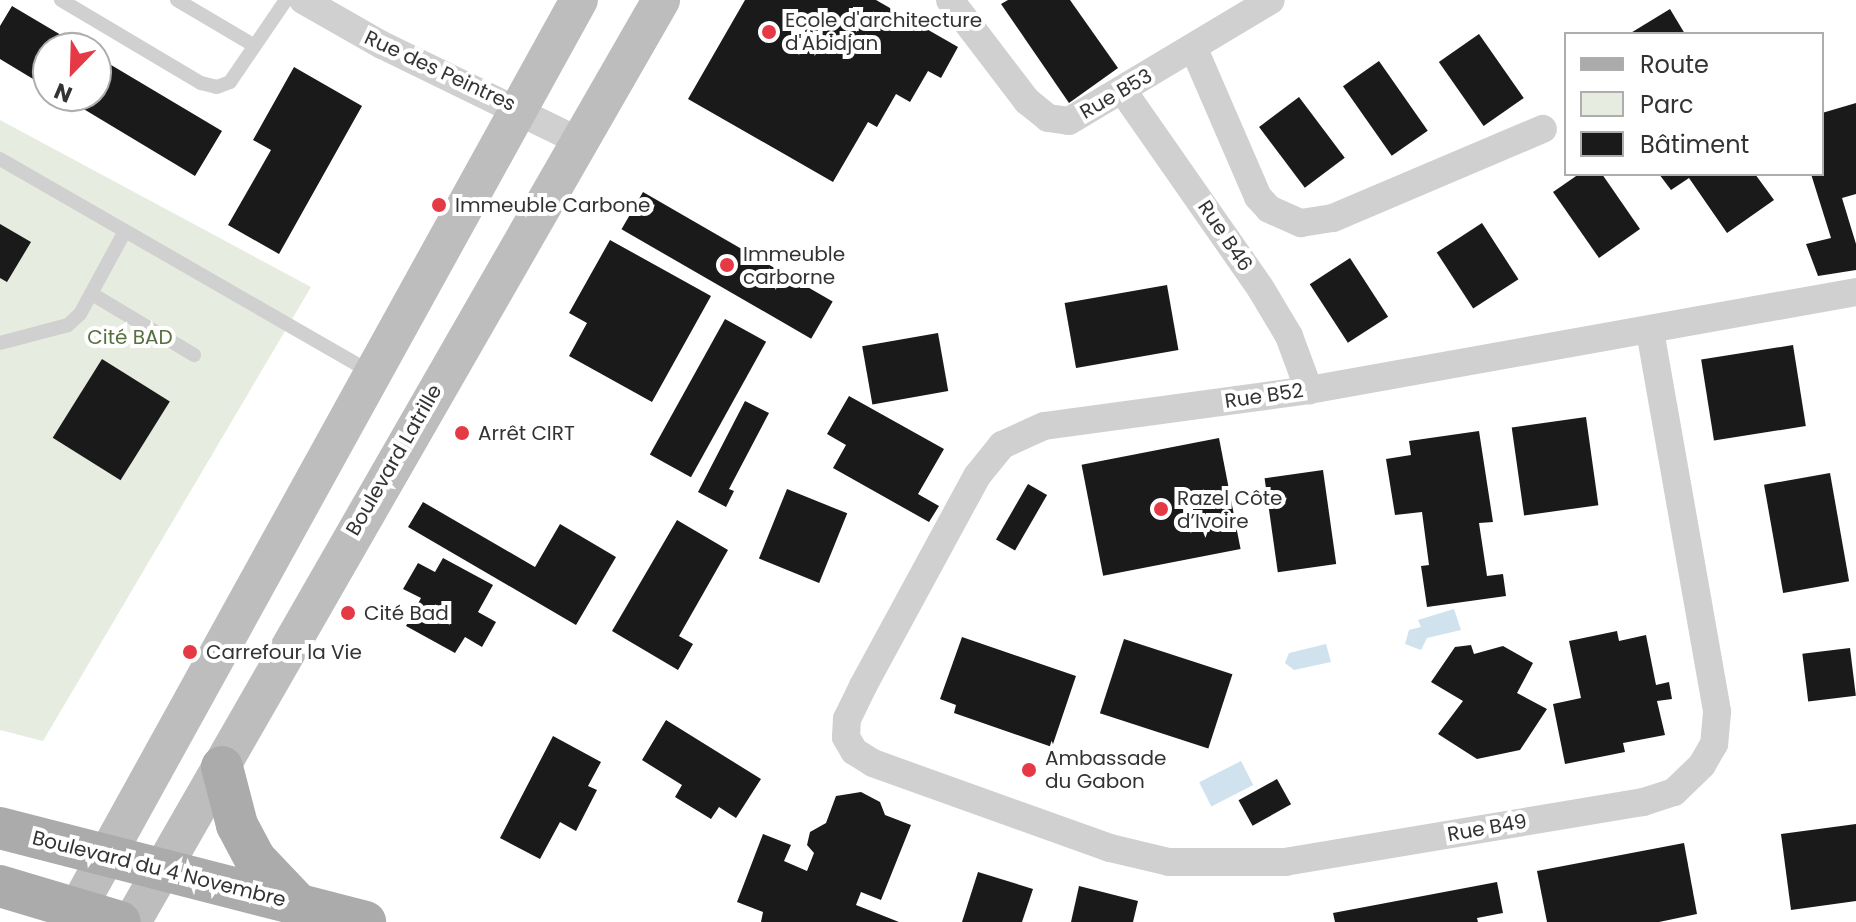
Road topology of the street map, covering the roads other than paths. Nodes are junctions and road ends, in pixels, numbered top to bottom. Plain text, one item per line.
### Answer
1 (61, 0) edge
2 (177, 0) edge
3 (286, 0) edge
4 (303, 0) edge
5 (579, 0) edge
6 (661, 0) edge
7 (950, 0) edge
8 (1271, 0) edge
9 (253, 45) junction
10 (1194, 49) junction
11 (1123, 91) junction
12 (517, 107) junction
13 (1543, 129) dead end
14 (579, 141) junction
15 (0, 159) edge
16 (125, 231) junction
17 (1856, 292) edge
18 (92, 294) junction
19 (1650, 331) junction
20 (0, 343) edge
21 (194, 355) dead end
22 (373, 373) junction
23 (1309, 390) junction
24 (224, 642) junction
25 (274, 669) junction
26 (846, 737) joint
27 (222, 767) junction
28 (0, 828) edge
29 (108, 856) junction
30 (162, 869) junction
31 (0, 886) edge
32 (298, 904) junction
33 (74, 916) edge
34 (120, 922) edge
35 (132, 922) edge
36 (365, 922) edge

1 - 9 lane
2 - 9 lane
3 - 9 lane
4 - 12 street, Rue des Peintres
5 - 12 main road
6 - 14 main road, Boulevard Latrille
7 - 11 street, Rue B53
8 - 10 street, Rue B53
10 - 11 street, Rue B53
10 - 13 street
11 - 23 street, Rue B46
12 - 14 street, Rue des Peintres
12 - 22 main road
14 - 25 main road, Boulevard Latrille
15 - 16 lane
16 - 18 lane
16 - 22 lane
17 - 19 street, Rue B52
18 - 20 lane
18 - 21 lane
19 - 23 street, Rue B52
19 - 26 street, Rue B49
22 - 24 main road
23 - 26 street, Rue B52
24 - 25 main road
24 - 29 main road
25 - 27 main road, Boulevard Latrille
27 - 30 main road, Boulevard Latrille
27 - 32 main road
28 - 29 main road, Boulevard du 4 Novembre
29 - 30 main road, Boulevard du 4 Novembre
29 - 33 main road
30 - 32 main road, Boulevard du 4 Novembre
30 - 35 main road, Boulevard Latrille
31 - 33 main road
32 - 36 main road, Boulevard du 4 Novembre
33 - 34 main road

